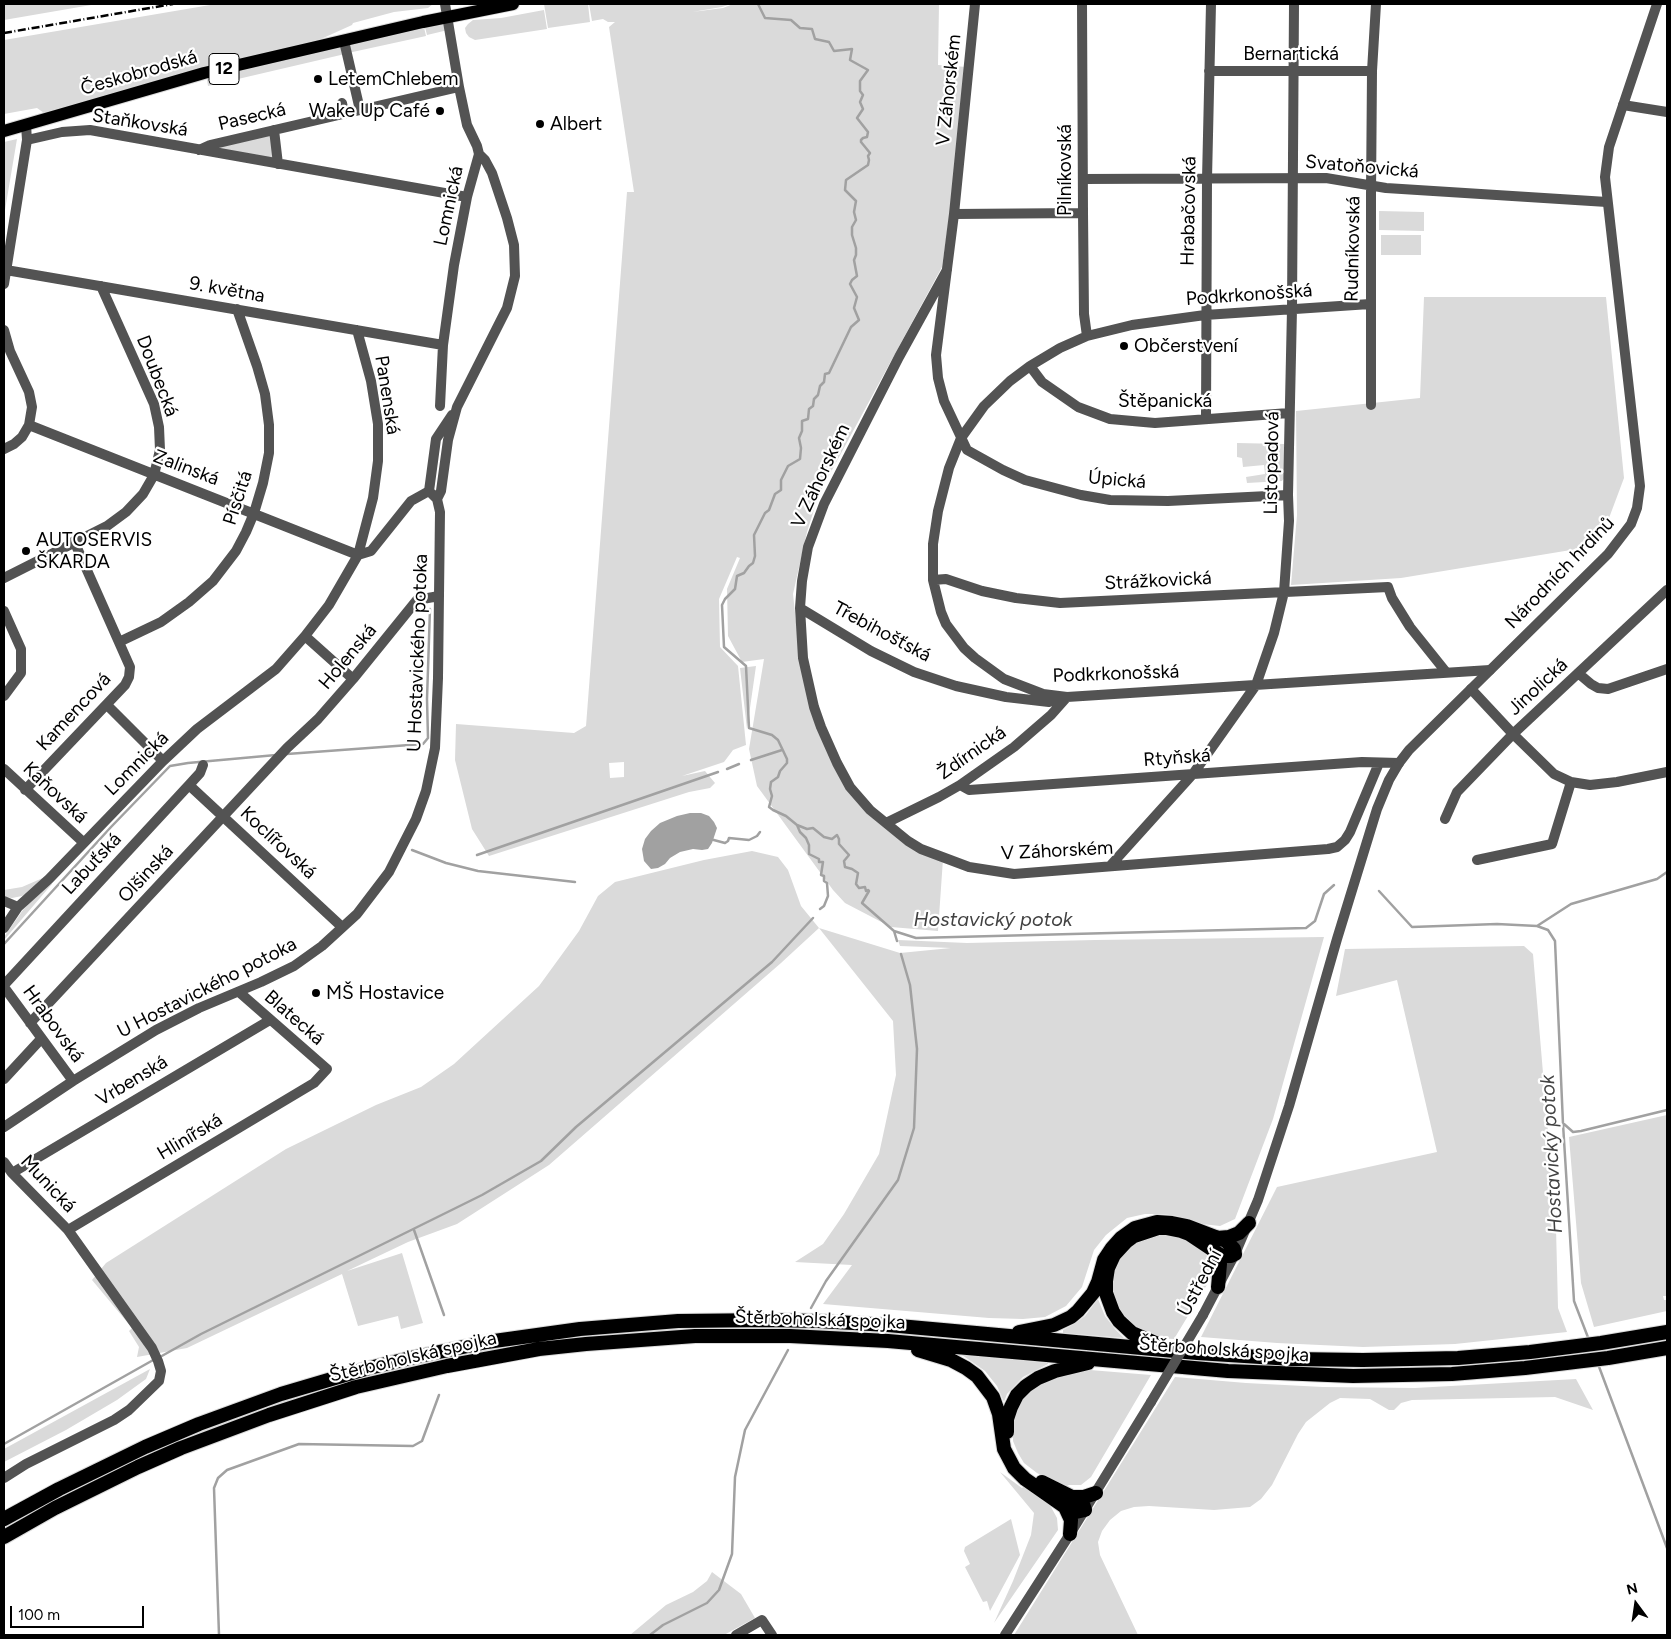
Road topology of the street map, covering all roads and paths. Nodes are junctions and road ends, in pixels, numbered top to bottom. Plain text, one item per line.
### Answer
1 (445, 4) edge
2 (513, 4) edge
3 (975, 4) edge
4 (1082, 4) edge
5 (1211, 4) edge
6 (1294, 4) edge
7 (1376, 4) edge
8 (1657, 4) edge
9 (447, 17) junction
10 (345, 47) junction
11 (1209, 71) junction
12 (1294, 71) junction
13 (1372, 71) junction
14 (459, 87) junction
15 (342, 103) dead end
16 (1623, 105) junction
17 (360, 110) junction
18 (1667, 112) edge
19 (344, 114) junction
20 (26, 125) junction
21 (274, 130) junction
22 (4, 131) edge
23 (27, 140) junction
24 (200, 150) junction
25 (478, 154) junction
26 (278, 164) junction
27 (1293, 178) junction
28 (1083, 179) junction
29 (1207, 179) junction
30 (1371, 186) junction
31 (468, 197) junction
32 (1607, 202) junction
33 (1083, 213) junction
34 (954, 214) junction
35 (6, 270) junction
36 (947, 270) junction
37 (4, 284) edge
38 (102, 286) junction
39 (1370, 304) junction
40 (237, 309) junction
41 (1292, 309) junction
42 (1205, 315) junction
43 (4, 330) edge
44 (357, 330) junction
45 (1087, 336) junction
46 (443, 345) junction
47 (1030, 366) junction
48 (1370, 405) dead end
49 (440, 406) dead end
50 (457, 407) junction
51 (1290, 413) junction
52 (1206, 419) junction
53 (29, 425) junction
54 (961, 438) junction
55 (4, 449) edge
56 (154, 475) junction
57 (429, 491) junction
58 (1288, 496) junction
59 (437, 499) junction
60 (254, 513) junction
61 (74, 541) junction
62 (358, 555) junction
63 (4, 578) edge
64 (933, 580) junction
65 (1667, 590) edge
66 (1284, 592) junction
67 (439, 596) junction
68 (800, 608) junction
69 (4, 611) edge
70 (305, 636) junction
71 (119, 642) junction
72 (1667, 669) edge
73 (1490, 670) junction
74 (1446, 672) junction
75 (1578, 673) junction
76 (353, 679) junction
77 (1256, 685) junction
78 (1471, 689) junction
79 (4, 696) edge
80 (1067, 697) junction
81 (107, 705) junction
82 (1513, 734) junction
83 (287, 748) joint
84 (163, 761) junction
85 (1379, 762) junction
86 (1399, 762) junction
87 (203, 765) dead end
88 (4, 770) edge
89 (1667, 772) edge
90 (1193, 774) junction
91 (1572, 782) junction
92 (189, 785) junction
93 (960, 785) junction
94 (25, 790) junction
95 (224, 816) junction
96 (1445, 819) dead end
97 (886, 823) junction
98 (83, 842) junction
99 (1477, 860) dead end
100 (1110, 866) junction
101 (4, 901) edge
102 (18, 908) junction
103 (4, 928) edge
104 (342, 928) junction
105 (1337, 939) joint
106 (4, 986) edge
107 (239, 992) junction
108 (270, 1020) junction
109 (30, 1023) junction
110 (41, 1039) junction
111 (327, 1070) joint
112 (4, 1079) edge
113 (73, 1081) junction
114 (4, 1127) edge
115 (4, 1162) edge
116 (12, 1173) junction
117 (1249, 1223) junction
118 (68, 1230) junction
119 (1215, 1244) junction
120 (1235, 1254) junction
121 (1218, 1287) junction
122 (1667, 1332) edge
123 (985, 1334) junction
124 (888, 1341) junction
125 (1667, 1348) edge
126 (1197, 1353) junction
127 (1119, 1361) junction
128 (4, 1478) edge
129 (1096, 1493) junction
130 (1068, 1502) junction
131 (1085, 1510) junction
132 (4, 1519) edge
133 (1070, 1534) junction
134 (4, 1537) edge
135 (736, 1635) edge
136 (772, 1635) edge
137 (1005, 1635) edge

1 - 9 street, Lomnická
2 - 9 main road, Českobrodská / 12
3 - 34 street, V Záhorském
4 - 28 street, Pilníkovská
5 - 11 street, Hrabačovská
6 - 12 street, Listopadová
7 - 13 street, Rudníkovská
8 - 16 street, Národních hrdinů
9 - 10 main road, Českobrodská / 12
9 - 14 street, Lomnická
10 - 17 street
10 - 20 main road, Českobrodská / 12
11 - 12 street, Bernartická
11 - 29 street, Hrabačovská
12 - 13 street, Bernartická
12 - 27 street, Listopadová
13 - 30 street, Rudníkovská
14 - 17 street, Pasecká
14 - 25 street, Lomnická
15 - 19 street
16 - 18 street
16 - 32 street, Národních hrdinů
17 - 19 street, Pasecká
19 - 21 street, Pasecká
20 - 22 main road, Českobrodská / 12
20 - 23 street
21 - 24 street, Pasecká
21 - 26 street
23 - 24 street, Staňkovská
23 - 35 street
24 - 26 street, Staňkovská
25 - 31 street, Lomnická
25 - 50 street, U Hostavického potoka
26 - 31 street, Staňkovská
27 - 29 street, Svatoňovická
27 - 30 street, Svatoňovická
27 - 41 street, Listopadová
28 - 29 street, Svatoňovická
28 - 33 street, Pilníkovská
29 - 42 street, Hrabačovská
30 - 32 street, Svatoňovická
30 - 39 street, Rudníkovská
31 - 46 street, Lomnická
32 - 73 street, Národních hrdinů
33 - 34 street
33 - 45 street, Pilníkovská
34 - 36 street, V Záhorském
35 - 37 street
35 - 38 street, 9. května
36 - 54 street, V Záhorském
36 - 68 street, V Záhorském
38 - 40 street, 9. května
38 - 56 street, Doubecká
39 - 41 street, Podkrkonošská
39 - 48 street, Rudníkovská
40 - 44 street, 9. května
40 - 60 street, Písčitá
41 - 42 street, Podkrkonošská
41 - 51 street, Listopadová
42 - 45 street, Podkrkonošská
42 - 52 street, Hrabačovská
43 - 53 street
44 - 46 street, 9. května
44 - 62 street, Panenská
45 - 47 street, Podkrkonošská
46 - 49 street, Lomnická
47 - 52 street, Štěpanická
47 - 54 street, Podkrkonošská
50 - 57 street
50 - 59 street, U Hostavického potoka
51 - 52 street, Štěpanická
51 - 58 street, Listopadová
53 - 55 street
53 - 56 street, Zalinská
54 - 58 street, Úpická
54 - 64 street, Podkrkonošská
56 - 60 street, Zalinská
56 - 61 street, Doubecká
57 - 59 street
57 - 62 street, Lomnická
58 - 66 street, Listopadová
59 - 67 street, U Hostavického potoka
60 - 62 street, Zalinská
60 - 71 street, Písčitá
61 - 63 street, Doubecká
61 - 71 street, Kamencová
62 - 70 street, Lomnická
64 - 66 street, Strážkovická
64 - 80 street, Podkrkonošská
65 - 75 street, Jinolická
66 - 74 street, Strážkovická
66 - 77 street, Listopadová
67 - 76 street, Holenská
67 - 104 street, U Hostavického potoka
68 - 80 street, Třebihošťská
68 - 97 street, V Záhorském
69 - 79 street
70 - 76 street
70 - 84 street, Lomnická
71 - 81 street, Kamencová
72 - 75 street
73 - 74 street, Podkrkonošská
73 - 78 street, Národních hrdinů
74 - 77 street, Podkrkonošská
75 - 82 street, Jinolická
76 - 83 street, Holenská
77 - 80 street, Podkrkonošská
77 - 90 street, Listopadová
78 - 82 street
78 - 86 street, Národních hrdinů
80 - 93 street, Ždírnická
81 - 84 street
81 - 94 street, Kamencová
82 - 91 street
82 - 96 street, Jinolická
83 - 95 street, Olšinská
84 - 98 street, Lomnická
85 - 86 street, Rtyňská
85 - 90 street, Rtyňská
85 - 100 street, V Záhorském
86 - 105 street, Národních hrdinů
87 - 92 street, Labuťská
88 - 94 street, Kaňovská
89 - 91 street
90 - 93 street, Rtyňská
90 - 100 street, Listopadová
91 - 99 street
92 - 95 street, Koclířovská
92 - 106 street, Labuťská
93 - 97 street, Ždírnická
94 - 98 street, Kaňovská
95 - 104 street, Koclířovská
95 - 109 street, Olšinská
97 - 100 street, V Záhorském
98 - 102 street, Lomnická
101 - 102 street
102 - 103 street, Lomnická
104 - 107 street, U Hostavického potoka
105 - 117 street, Ústřední
106 - 109 street, Hrabovská
107 - 108 street, Blatecká
107 - 113 street, U Hostavického potoka
108 - 111 street, Blatecká
108 - 116 street, Vrbenská
109 - 110 street, Hrabovská
110 - 112 street
110 - 113 street, Hrabovská
111 - 118 street, Hlinířská
113 - 114 street, U Hostavického potoka
115 - 116 street, Munická
116 - 118 street, Munická
117 - 119 highway
117 - 120 street, Ústřední
118 - 128 street, Munická
119 - 120 highway
119 - 121 highway
119 - 123 highway
119 - 126 highway
120 - 121 street, Ústřední
121 - 129 street, Ústřední, bridge
122 - 126 highway, Štěrboholská spojka
123 - 126 highway, Štěrboholská spojka
123 - 132 highway, Štěrboholská spojka
124 - 127 highway, Štěrboholská spojka
124 - 130 highway
124 - 134 highway, Štěrboholská spojka
125 - 127 highway, Štěrboholská spojka
127 - 130 highway
129 - 130 highway
129 - 131 street, Ústřední
130 - 131 highway
130 - 133 highway
131 - 133 street, Ústřední
133 - 137 street, Ústřední
135 - 136 street

